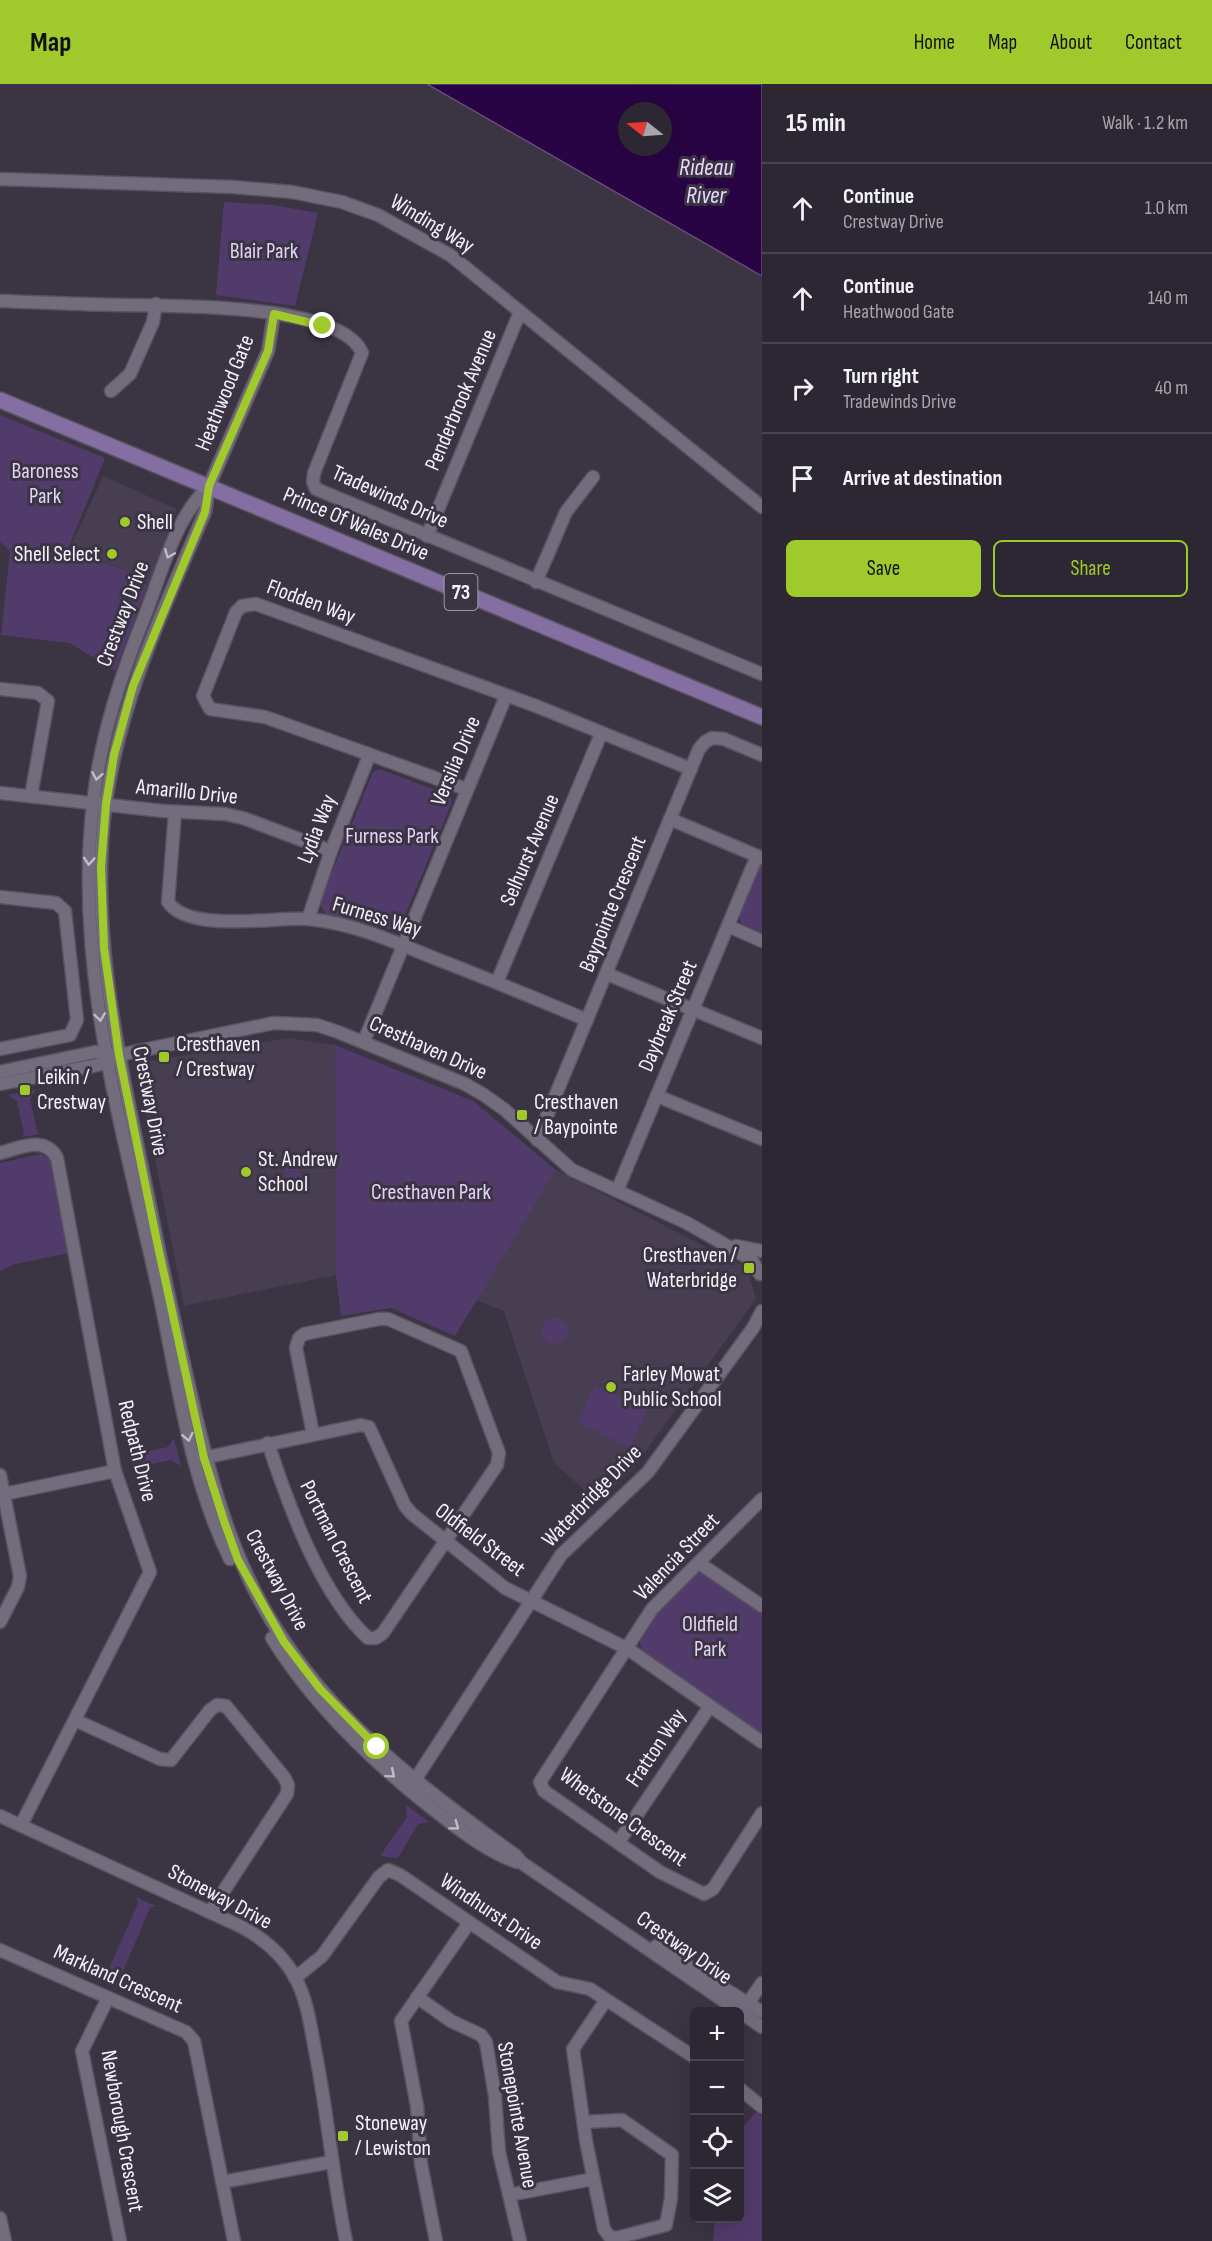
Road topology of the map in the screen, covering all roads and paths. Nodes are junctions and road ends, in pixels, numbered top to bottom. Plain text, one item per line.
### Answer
1 (0, 179) edge
2 (0, 301) edge
3 (156, 304) junction
4 (520, 312) junction
5 (274, 314) junction
6 (111, 391) dead end
7 (0, 400) edge
8 (593, 477) dead end
9 (209, 486) junction
10 (762, 507) edge
11 (427, 536) junction
12 (536, 582) junction
13 (762, 674) edge
14 (0, 689) edge
15 (506, 696) junction
16 (762, 717) edge
17 (601, 734) junction
18 (762, 755) edge
19 (369, 756) junction
20 (691, 769) junction
21 (466, 789) junction
22 (0, 793) edge
23 (31, 796) junction
24 (93, 802) junction
25 (106, 804) junction
26 (175, 812) junction
27 (670, 819) junction
28 (331, 851) junction
29 (759, 857) edge
30 (0, 897) edge
31 (308, 919) junction
32 (728, 926) junction
33 (762, 941) edge
34 (403, 945) junction
35 (607, 974) junction
36 (497, 982) junction
37 (692, 1010) junction
38 (587, 1020) junction
39 (762, 1038) edge
40 (363, 1041) junction
41 (0, 1049) edge
42 (119, 1055) junction
43 (106, 1057) junction
44 (0, 1072) edge
45 (0, 1084) edge
46 (657, 1096) junction
47 (762, 1139) edge
48 (537, 1140) junction
49 (0, 1153) edge
50 (617, 1191) junction
51 (717, 1242) junction
52 (762, 1251) edge
53 (762, 1260) edge
54 (761, 1276) edge
55 (762, 1311) edge
56 (758, 1324) edge
57 (313, 1434) junction
58 (268, 1443) junction
59 (198, 1459) junction
60 (115, 1471) junction
61 (0, 1475) edge
62 (4, 1494) junction
63 (762, 1499) edge
64 (445, 1540) junction
65 (699, 1563) junction
66 (530, 1601) junction
67 (762, 1606) edge
68 (0, 1622) edge
69 (628, 1648) junction
70 (710, 1707) junction
71 (75, 1720) junction
72 (762, 1742) edge
73 (413, 1784) junction
74 (762, 1813) edge
75 (0, 1816) edge
76 (21, 1825) junction
77 (618, 1843) junction
78 (210, 1912) junction
79 (469, 1923) junction
80 (2, 1955) edge
81 (295, 1978) junction
82 (762, 1983) edge
83 (417, 1997) junction
84 (108, 1998) junction
85 (606, 2000) junction
86 (745, 2007) junction
87 (762, 2012) edge
88 (762, 2027) edge
89 (690, 2054) edge
90 (744, 2092) edge
91 (762, 2107) edge
92 (584, 2122) junction
93 (331, 2162) junction
94 (593, 2179) junction
95 (222, 2182) junction
96 (509, 2195) junction
97 (0, 2218) edge
98 (4, 2241) edge
99 (120, 2241) edge
100 (234, 2241) edge
101 (346, 2241) edge
102 (436, 2241) edge
103 (520, 2241) edge

1 - 4 street, Winding Way
2 - 3 street, Tradewinds Drive
3 - 5 street, Tradewinds Drive
3 - 6 street
4 - 10 street, Winding Way
4 - 11 street, Penderbrook Avenue
5 - 9 street, Heathwood Gate
5 - 11 street, Tradewinds Drive
7 - 9 main road, Prince Of Wales Drive / 73
8 - 12 street
9 - 16 main road, Prince Of Wales Drive / 73
9 -> 24 street, Crestway Drive
9 - 25 street, Crestway Drive
11 - 12 street, Tradewinds Drive
12 - 13 street, Tradewinds Drive
14 - 23 street
15 - 17 street, Flodden Way
15 - 19 street, Flodden Way
15 - 21 street, Versilia Drive
17 - 20 street, Flodden Way
17 - 36 street, Selhurst Avenue
18 - 20 street, Baypointe Crescent
19 - 21 street, Flodden Way
19 - 28 street, Lydia Way
20 - 27 street, Baypointe Crescent
21 - 34 street, Versilia Drive
22 - 23 street, Amarillo Drive
23 - 24 street, Amarillo Drive
24 - 25 street, Amarillo Drive
24 -> 43 street, Crestway Drive
25 - 26 street, Amarillo Drive
25 - 42 street, Crestway Drive
26 - 28 street, Amarillo Drive
26 - 31 street, Furness Way
27 - 29 street
27 - 35 street, Baypointe Crescent
28 - 31 street, Lydia Way
29 - 32 street, Daybreak Street
30 - 41 street
31 - 34 street, Furness Way
32 - 33 street
32 - 37 street, Daybreak Street
34 - 36 street, Furness Way
34 - 40 street, Versilia Drive
35 - 37 street
35 - 38 street, Baypointe Crescent
36 - 38 street, Furness Way
37 - 39 street
37 - 46 street, Daybreak Street
38 - 48 street, Baypointe Crescent
40 - 42 street, Cresthaven Drive
40 - 48 street, Cresthaven Drive
42 - 43 street
42 - 59 street, Crestway Drive
43 - 44 street
43 - 45 street
43 -> 59 street, Crestway Drive
46 - 47 street
46 - 50 street, Daybreak Street
48 - 50 street, Cresthaven Drive
49 - 60 street, Redpath Drive
50 - 51 street, Cresthaven Drive
51 - 52 street, Cresthaven Drive
51 - 54 street, Cresthaven Drive
53 - 54 street
55 - 56 street, Waterbridge Drive
56 - 66 street, Waterbridge Drive
57 - 58 street, Oldfield Street
57 - 64 street, Oldfield Street
57 - 64 street
58 - 59 street, Oldfield Street
58 - 64 street, Portman Crescent
59 - 73 street, Crestway Drive
60 - 62 street
60 - 71 street, Redpath Drive
61 - 62 street
62 - 68 street
63 - 65 street, Valencia Street
64 - 66 street, Oldfield Street
65 - 67 street
65 - 69 street, Valencia Street
66 - 69 street, Oldfield Street
66 - 73 street, Waterbridge Drive
69 - 70 street, Oldfield Street
69 - 77 street, Whetstone Crescent
70 - 72 street, Oldfield Street
70 - 77 street, Fratton Way
71 - 76 street, Redpath Drive
71 - 78 street
73 - 86 street, Crestway Drive
74 - 77 street, Whetstone Crescent
75 - 76 street, Stoneway Drive
76 - 78 street, Stoneway Drive
78 - 81 street, Stoneway Drive
79 - 81 street, Windhurst Drive
79 - 83 street
79 - 85 street, Windhurst Drive
80 - 84 street, Markland Crescent
81 - 93 street, Stoneway Drive
82 - 86 street
83 - 96 street, Stonepointe Avenue
83 - 102 street
84 - 95 street, Markland Crescent
84 - 99 street, Newborough Crescent
85 - 89 street, Windhurst Drive
85 - 92 street
86 - 87 street, Crestway Drive
86 - 88 street, Crestway Drive
90 - 91 street
92 - 94 street
92 - 94 street
93 - 95 street
93 - 101 street, Stoneway Drive
94 - 96 street
95 - 100 street, Markland Crescent
96 - 103 street, Stonepointe Avenue
97 - 98 street

